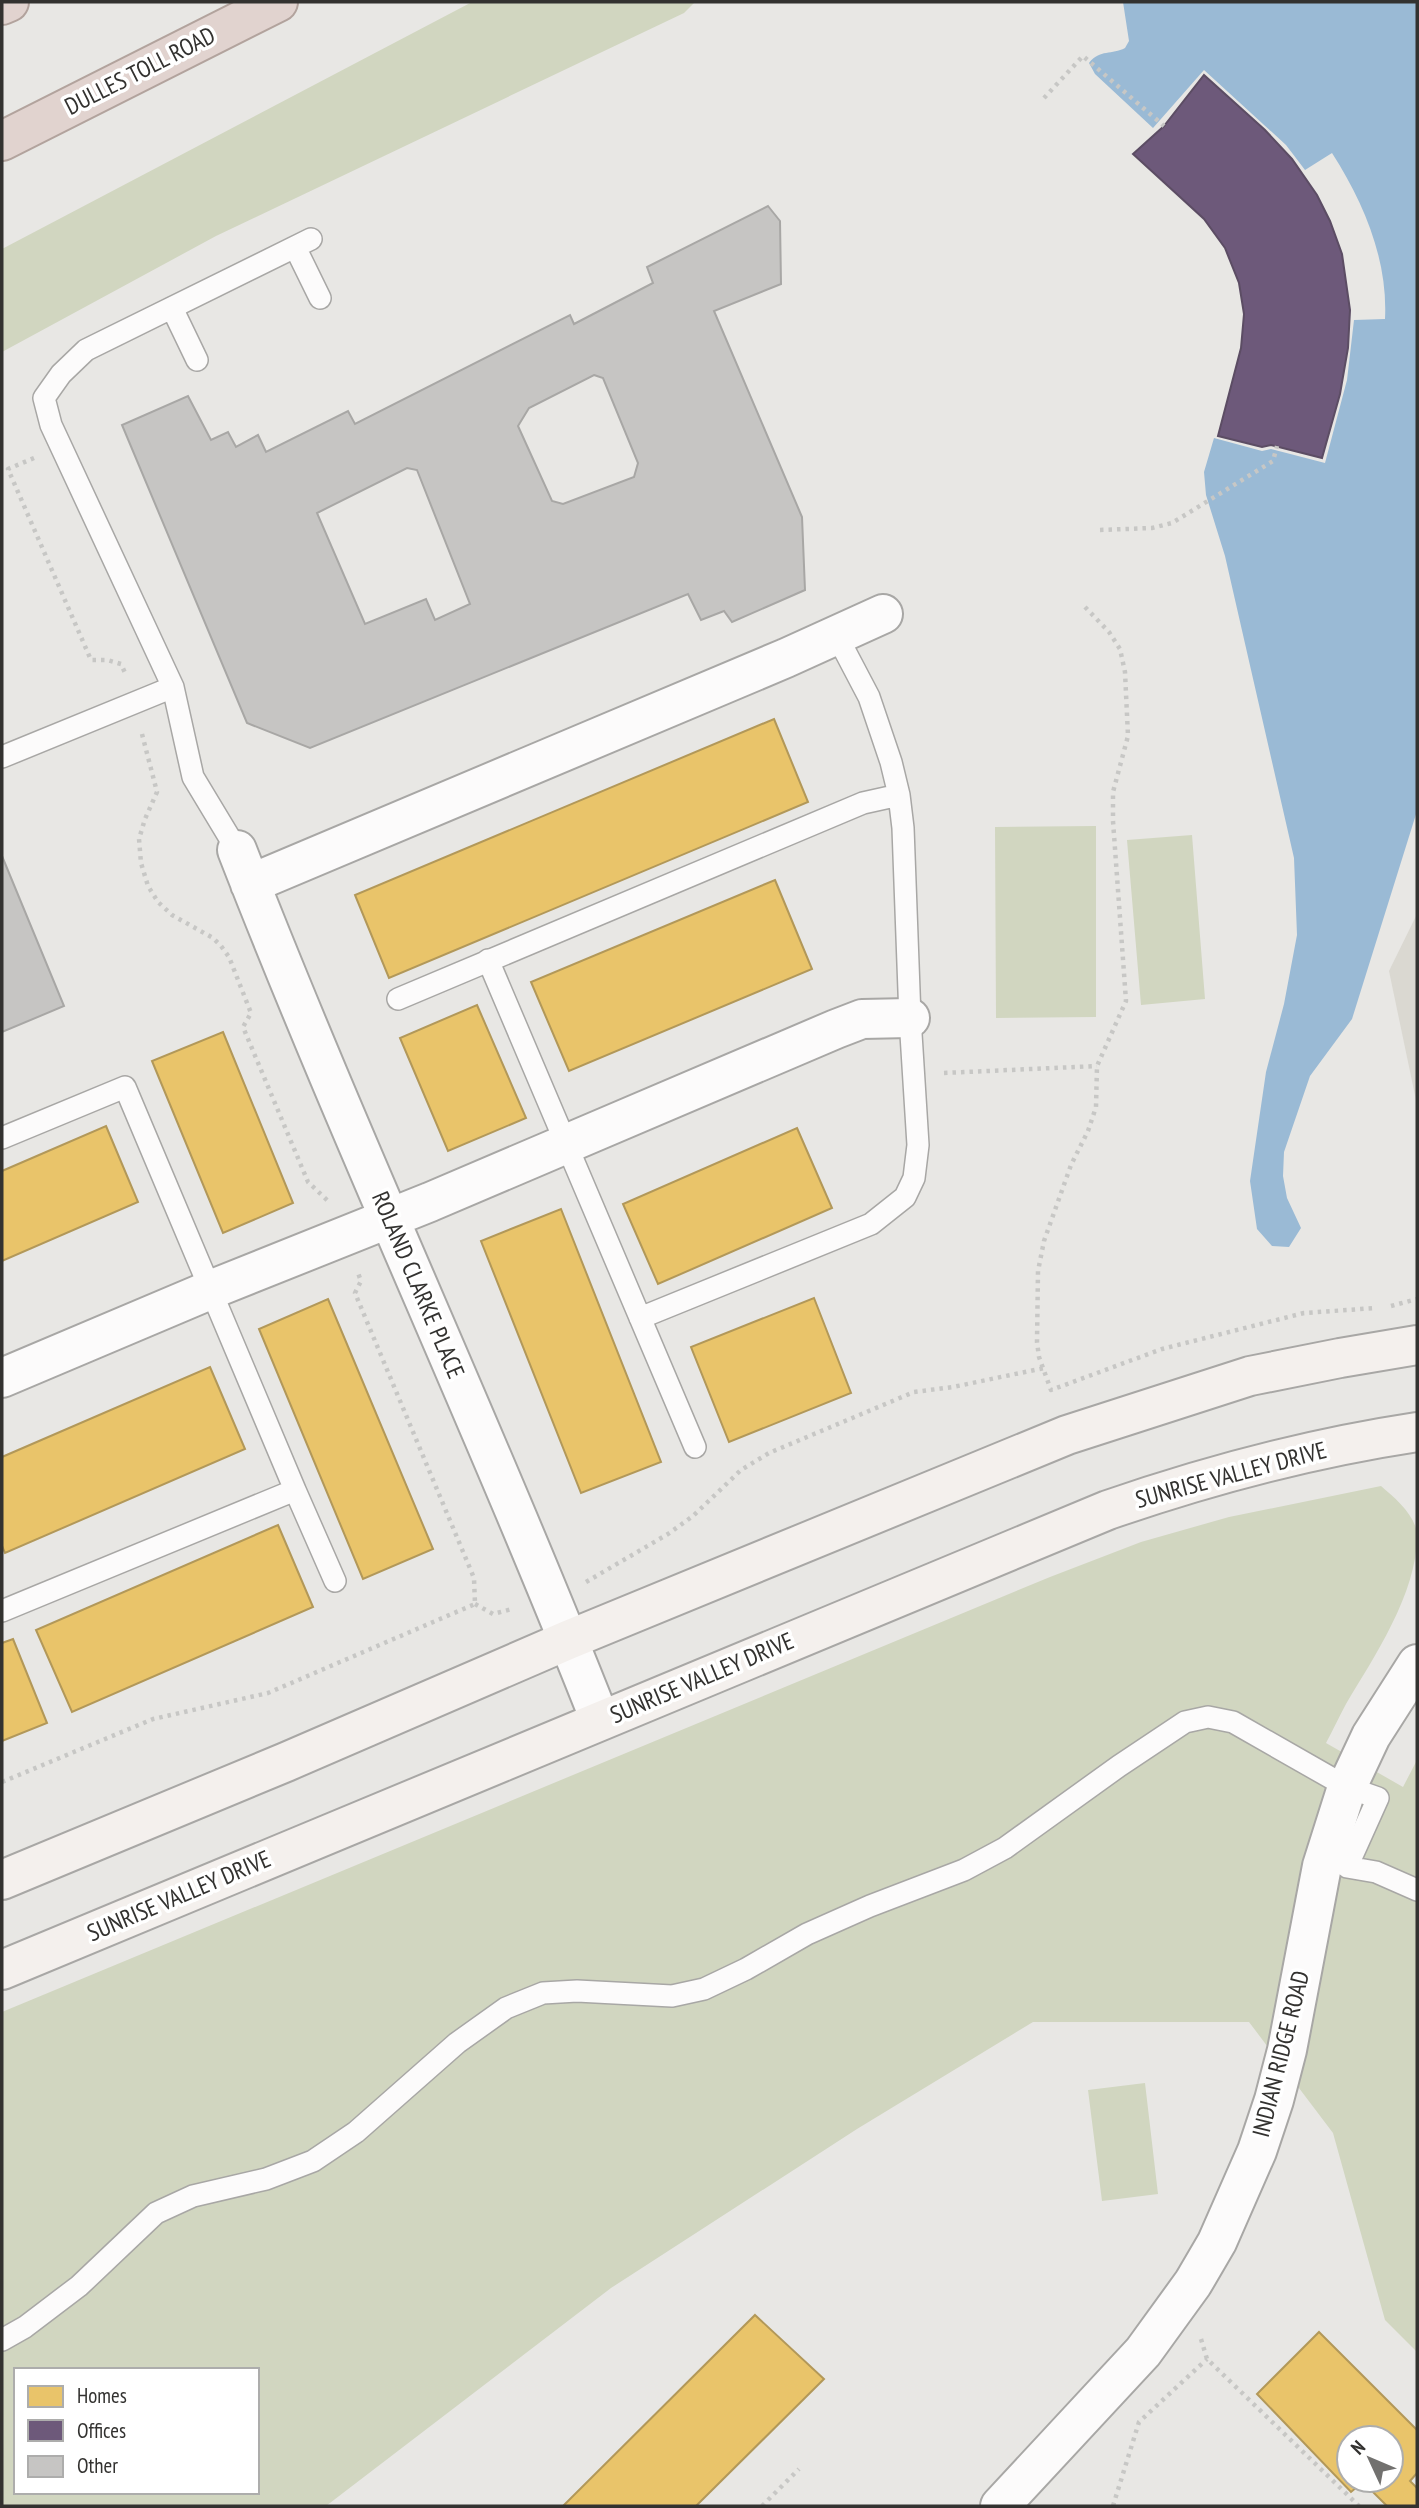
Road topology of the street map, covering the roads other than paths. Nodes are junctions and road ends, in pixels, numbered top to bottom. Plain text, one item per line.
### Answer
1 (9, 2) edge
2 (278, 2) edge
3 (2, 5) edge
4 (2, 141) edge
5 (320, 298) dead end
6 (172, 308) junction
7 (197, 360) dead end
8 (883, 614) dead end
9 (837, 636) junction
10 (173, 687) junction
11 (2, 757) edge
12 (899, 794) junction
13 (243, 867) junction
14 (488, 960) junction
15 (398, 999) dead end
16 (910, 1018) junction
17 (2, 1138) edge
18 (566, 1144) junction
19 (390, 1219) junction
20 (211, 1290) junction
21 (640, 1318) junction
22 (1417, 1345) edge
23 (2, 1378) edge
24 (1417, 1432) edge
25 (695, 1447) dead end
26 (295, 1490) junction
27 (335, 1581) dead end
28 (2, 1611) edge
29 (569, 1640) junction
30 (1417, 1664) edge
31 (600, 1720) junction
32 (1362, 1792) junction
33 (2, 1880) edge
34 (1417, 1890) edge
35 (2, 1970) edge
36 (2, 2340) edge
37 (1000, 2506) edge

1 - 3 highway
2 - 4 highway, DULLES TOLL ROAD
5 - 6 lane
6 - 7 lane
6 - 10 lane
8 - 9 street
9 - 12 lane
9 - 13 street
10 - 11 lane
10 - 13 lane
12 - 14 lane
12 - 16 lane
13 - 19 street, ROLAND CLARKE PLACE
14 - 15 lane
14 - 18 lane
16 - 18 street
16 - 21 lane
17 - 20 lane
18 - 19 street
18 - 21 lane
19 - 20 street
19 - 29 street, ROLAND CLARKE PLACE
20 - 23 street
20 - 26 lane
21 - 25 lane
22 - 29 main road
24 - 31 main road, SUNRISE VALLEY DRIVE
26 - 27 lane
26 - 28 lane
29 - 31 street, ROLAND CLARKE PLACE
29 - 33 main road
30 - 32 street, INDIAN RIDGE ROAD
31 - 35 main road, SUNRISE VALLEY DRIVE
32 - 34 lane
32 - 36 lane
32 - 37 street, INDIAN RIDGE ROAD

